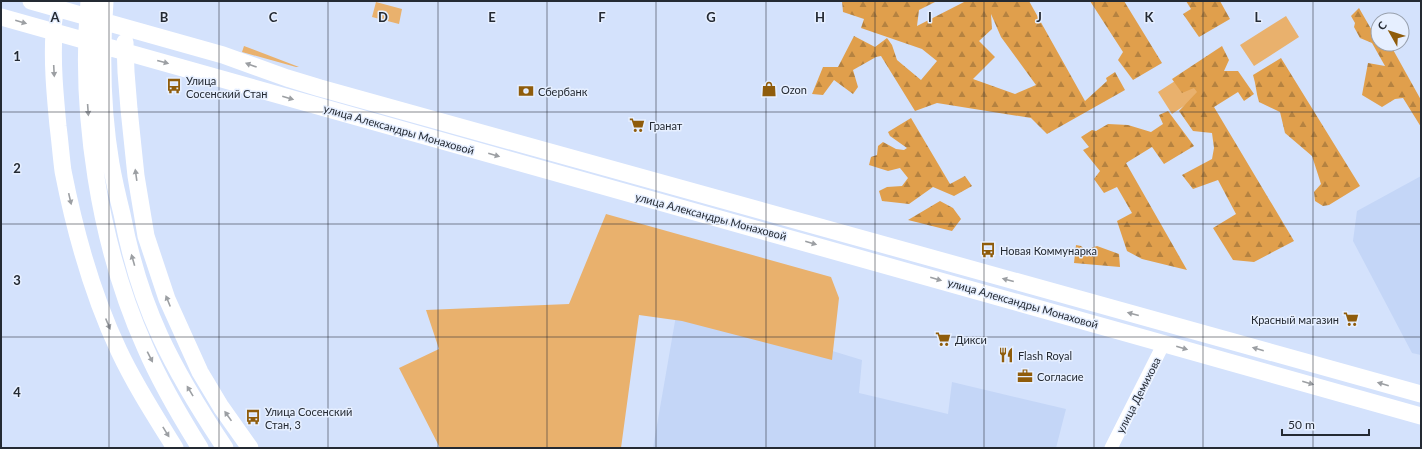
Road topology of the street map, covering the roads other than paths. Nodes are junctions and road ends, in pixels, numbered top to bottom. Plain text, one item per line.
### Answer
1 (31, 1) edge
2 (89, 1) edge
3 (105, 1) edge
4 (59, 5) edge
5 (1, 17) edge
6 (125, 28) junction
7 (54, 32) junction
8 (125, 52) junction
9 (1164, 343) junction
10 (1421, 394) edge
11 (1421, 416) edge
12 (175, 448) edge
13 (200, 448) edge
14 (225, 448) edge
15 (250, 448) edge
16 (1111, 448) edge

1 - 4 main road, улица Александры Монаховой
2 -> 13 main road
14 -> 3 main road
4 - 6 main road, улица Александры Монаховой
4 - 7 street
5 -> 7 main road, улица Александры Монаховой
6 - 8 main road
10 -> 6 main road, улица Александры Монаховой
7 - 8 main road, улица Александры Монаховой
7 -> 12 main road
8 -> 9 main road, улица Александры Монаховой
15 -> 8 main road
9 -> 11 main road, улица Александры Монаховой
9 - 16 street, улица Демихова

